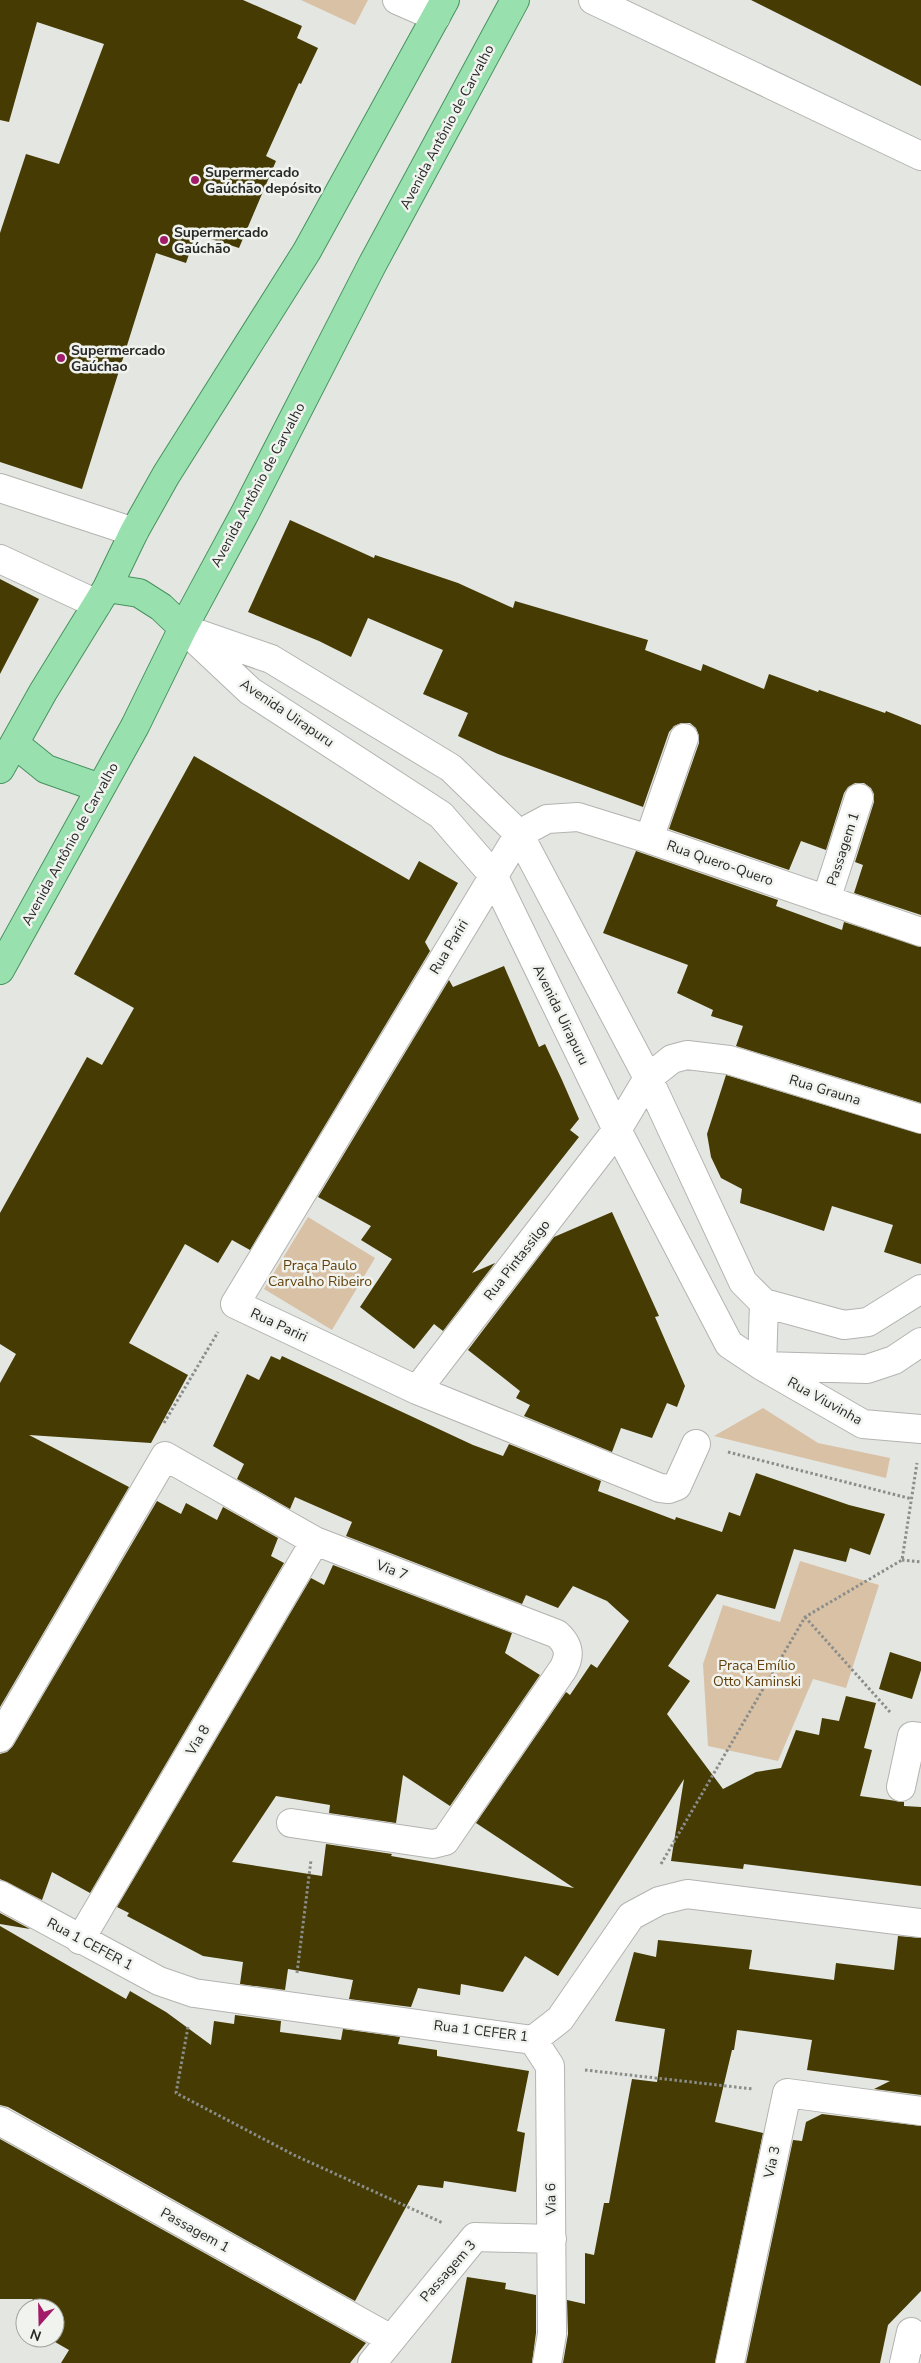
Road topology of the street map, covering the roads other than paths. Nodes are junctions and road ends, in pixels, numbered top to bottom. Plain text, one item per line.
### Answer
1 (397, 0) edge
2 (515, 0) edge
3 (593, 0) edge
4 (441, 9) edge
5 (921, 156) edge
6 (0, 488) edge
7 (134, 532) junction
8 (0, 559) edge
9 (102, 596) junction
10 (183, 628) junction
11 (684, 738) dead end
12 (7, 742) edge
13 (0, 769) edge
14 (100, 788) junction
15 (859, 798) dead end
16 (519, 834) junction
17 (649, 839) junction
18 (493, 875) junction
19 (826, 900) junction
20 (921, 932) edge
21 (0, 970) edge
22 (648, 1078) junction
23 (921, 1119) edge
24 (617, 1130) junction
25 (921, 1289) edge
26 (764, 1303) junction
27 (921, 1342) edge
28 (762, 1366) junction
29 (417, 1390) junction
30 (920, 1442) edge
31 (696, 1444) road end
32 (315, 1541) junction
33 (916, 1737) edge
34 (0, 1738) edge
35 (901, 1787) dead end
36 (303, 1825) road end
37 (0, 1895) edge
38 (921, 1923) edge
39 (80, 1940) junction
40 (533, 2040) junction
41 (921, 2110) edge
42 (0, 2121) edge
43 (552, 2239) junction
44 (391, 2339) junction
45 (921, 2340) edge
46 (372, 2363) edge
47 (547, 2363) edge
48 (730, 2363) edge
49 (904, 2363) edge

1 - 4 street
2 - 10 main road, Avenida Antônio de Carvalho
3 - 5 street
4 - 7 main road
6 - 7 street
7 - 9 main road
8 - 9 street
9 - 10 main road
9 - 12 main road
10 - 14 main road, Avenida Antônio de Carvalho
10 - 16 street
10 - 18 street, Avenida Uirapuru
11 - 17 street
12 - 13 main road
12 - 14 main road
14 - 21 main road, Avenida Antônio de Carvalho
15 - 19 street, Passagem 1
16 - 17 street, Rua Quero-Quero
16 - 18 street, Rua Pariri
16 - 22 street
17 - 19 street, Rua Quero-Quero
18 - 24 street, Avenida Uirapuru
18 - 29 street, Rua Pariri
19 - 20 street, Rua Quero-Quero
22 - 23 street, Rua Grauna
22 - 24 street, Rua Pintassilgo
22 - 26 street
24 - 28 street, Avenida Uirapuru
24 - 29 street, Rua Pintassilgo
25 - 26 street
26 - 28 street
27 - 28 street
28 - 30 street, Rua Viuvinha
29 - 31 street, Rua Pariri
32 - 34 street, Via 7
32 - 36 street, Via 7
32 - 39 street, Via 8
33 - 35 street
37 - 39 street, Rua 1 CEFER 1
38 - 40 street, Rua 1 CEFER 1
39 - 40 street, Rua 1 CEFER 1
40 - 43 street, Via 6
41 - 48 street, Via 3
42 - 44 street, Passagem 1
43 - 44 street, Passagem 3
43 - 47 street, Via 6
44 - 46 street, Passagem 3
45 - 49 street

